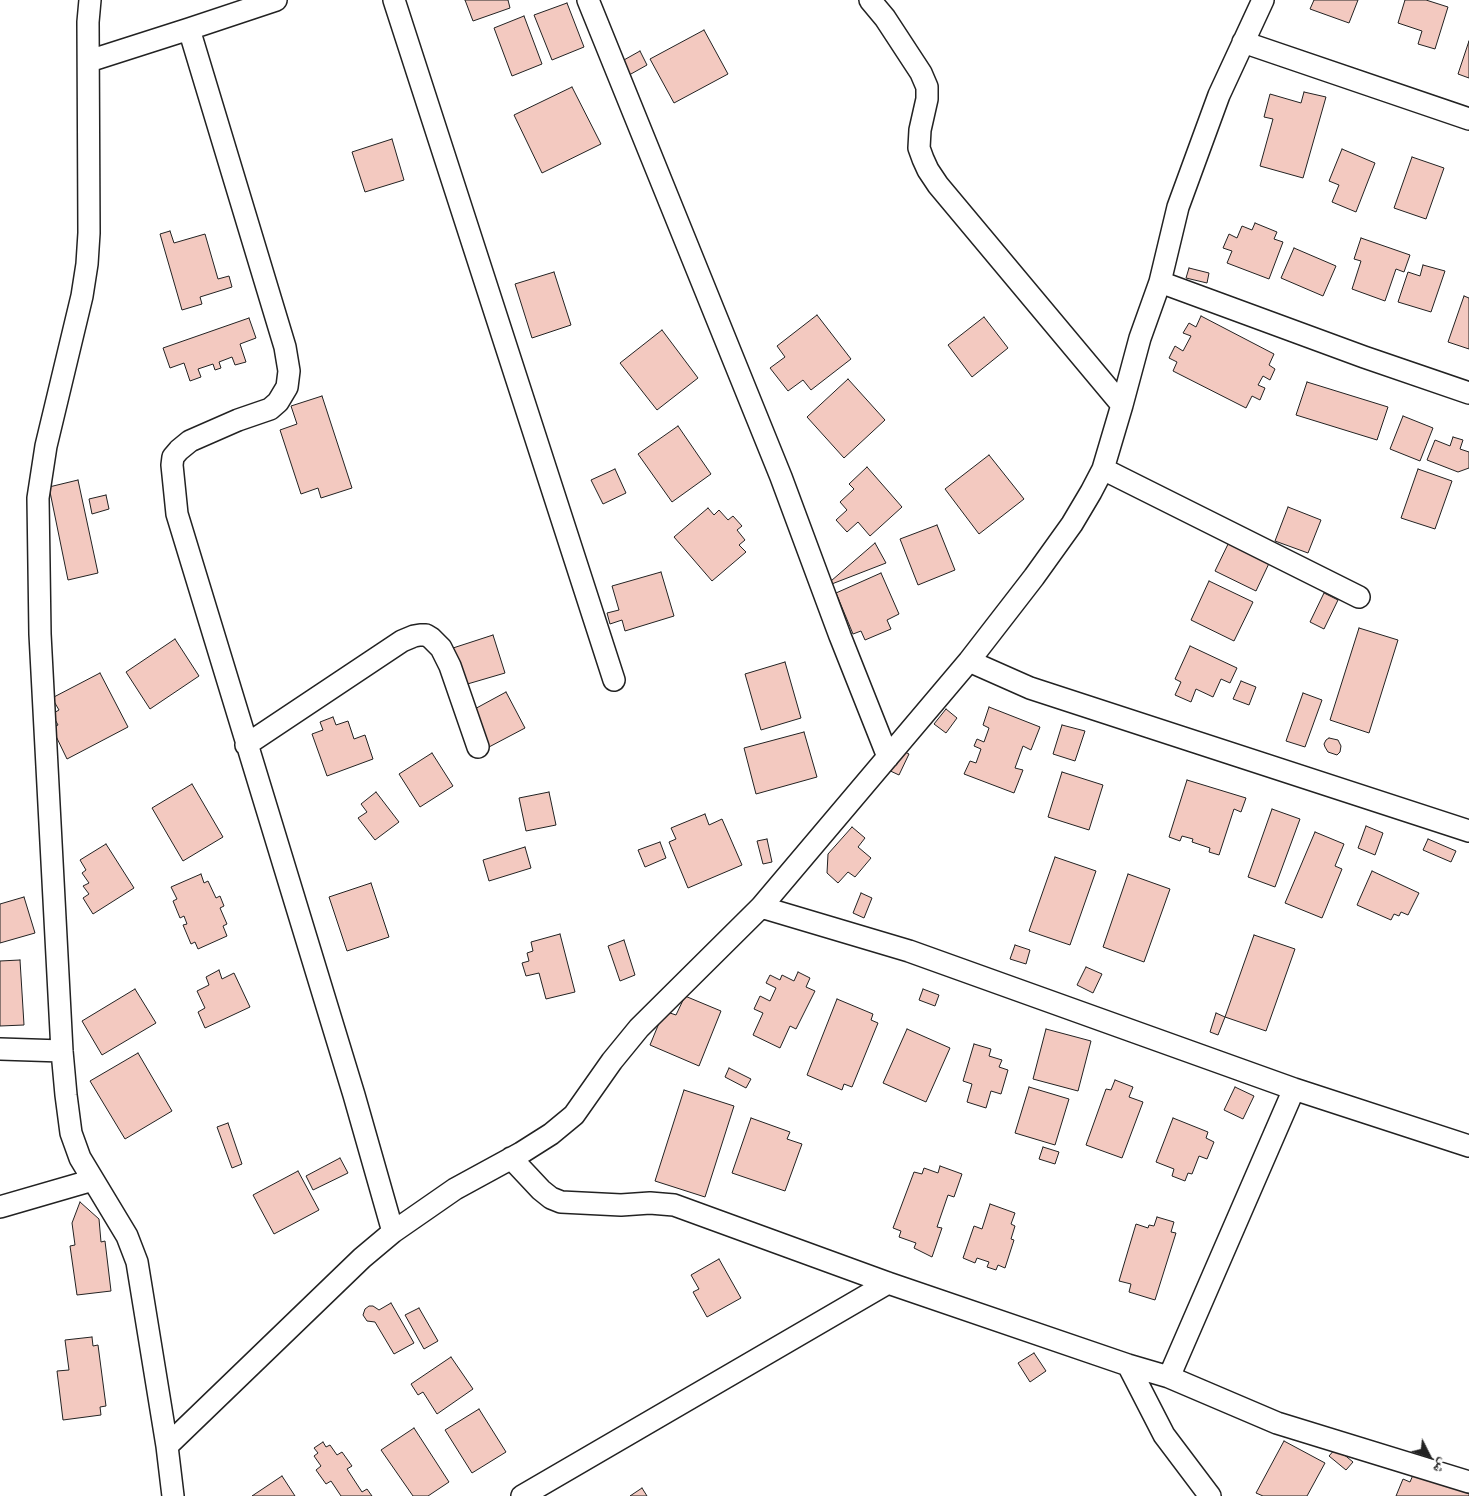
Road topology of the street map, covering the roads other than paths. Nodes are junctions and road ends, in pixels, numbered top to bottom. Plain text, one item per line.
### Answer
1 (90, 0) edge
2 (276, 0) edge
3 (394, 0) edge
4 (588, 0) edge
5 (870, 0) edge
6 (1263, 0) edge
7 (189, 29) junction
8 (1243, 42) junction
9 (89, 61) junction
10 (1469, 118) edge
11 (1160, 282) junction
12 (1469, 393) edge
13 (1122, 405) junction
14 (1102, 469) junction
15 (1359, 596) dead end
16 (969, 661) junction
17 (614, 680) dead end
18 (246, 745) junction
19 (478, 747) dead end
20 (888, 757) junction
21 (1469, 831) edge
22 (761, 907) junction
23 (0, 1048) edge
24 (62, 1051) junction
25 (1294, 1089) junction
26 (1469, 1146) edge
27 (512, 1158) junction
28 (93, 1180) junction
29 (0, 1207) edge
30 (392, 1232) junction
31 (888, 1283) junction
32 (1128, 1365) junction
33 (1169, 1377) junction
34 (167, 1446) junction
35 (1469, 1482) edge
36 (172, 1496) edge
37 (522, 1496) edge
38 (1210, 1496) edge

1 - 9 street
2 - 7 street
3 - 17 street
4 - 20 street
5 - 13 street
6 - 8 street
7 - 9 street
7 - 18 street
8 - 10 street
8 - 11 street
9 - 24 street
11 - 12 street
11 - 13 street
13 - 14 street
14 - 15 street
14 - 16 street
16 - 20 street
16 - 21 street
18 - 19 street
18 - 30 street
20 - 22 street
22 - 25 street
22 - 27 street
23 - 24 street
24 - 28 street
25 - 26 street
25 - 33 street
27 - 30 street
27 - 31 street
28 - 29 street
28 - 34 street
30 - 34 street
31 - 32 street
31 - 37 street
32 - 33 street
32 - 38 street
33 - 35 street
34 - 36 street

